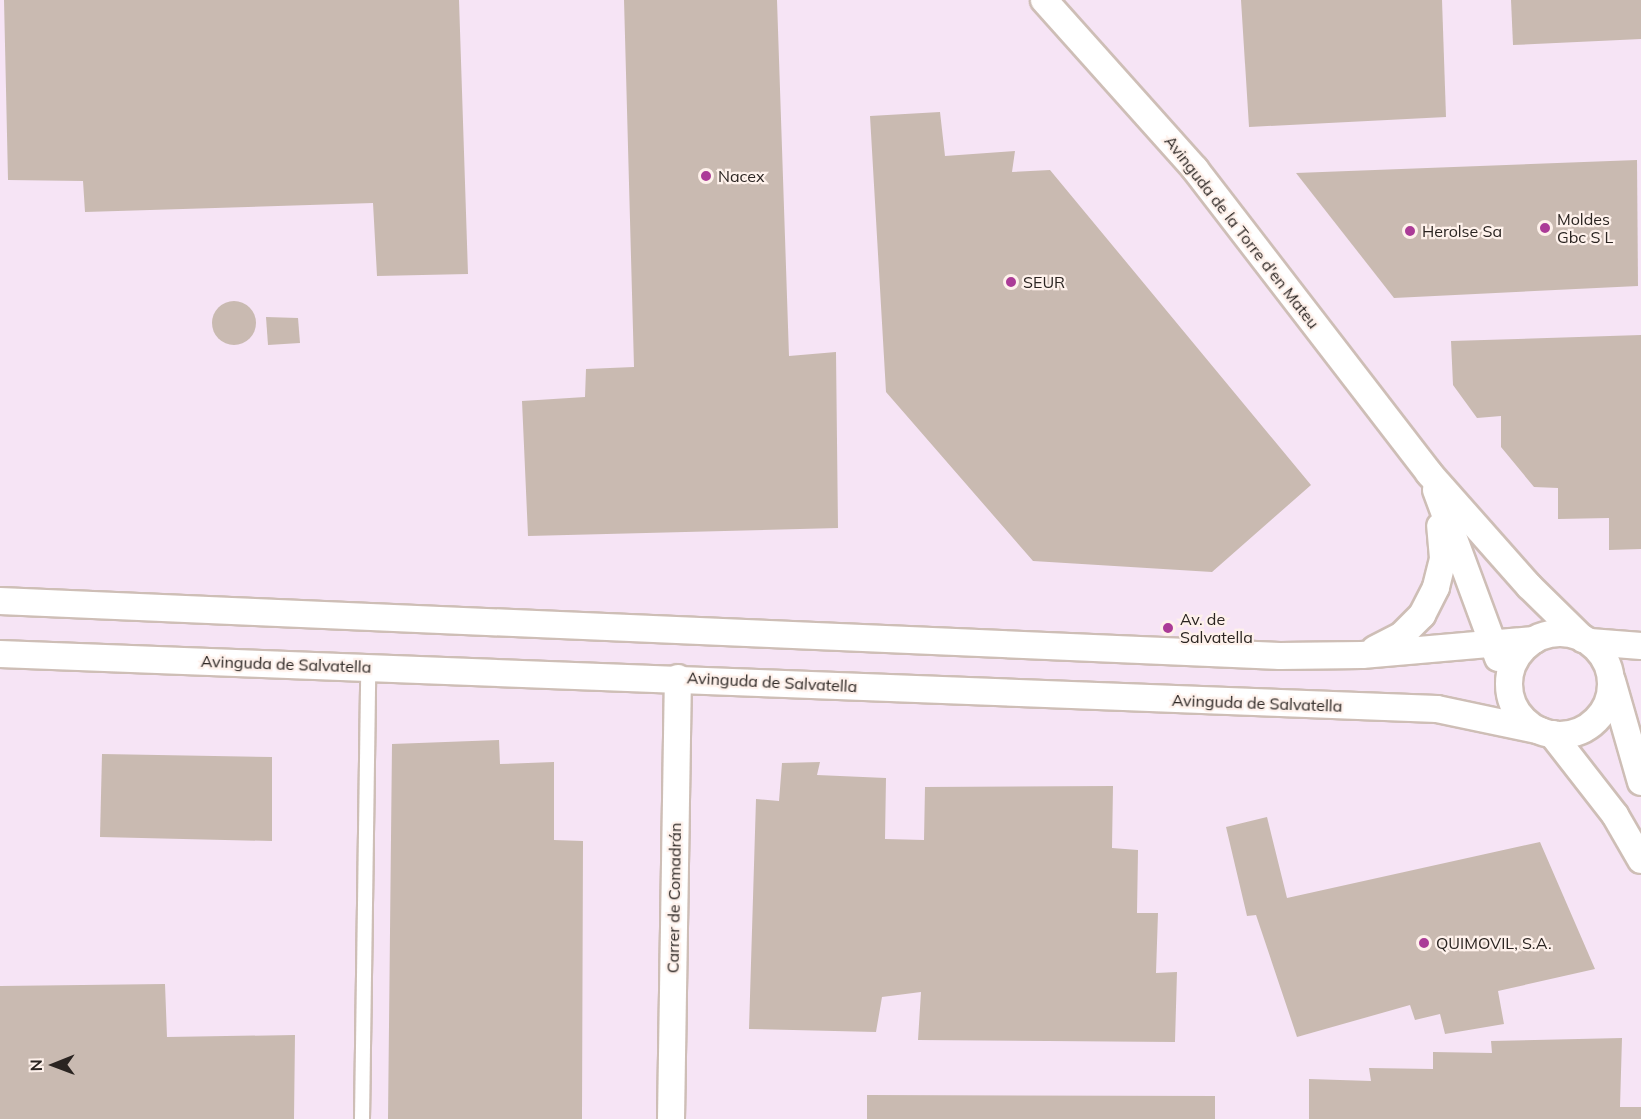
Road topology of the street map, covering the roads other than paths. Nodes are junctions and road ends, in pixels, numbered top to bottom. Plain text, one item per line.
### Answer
1 (1044, 0) edge
2 (1429, 473) junction
3 (0, 601) edge
4 (1534, 640) junction
5 (1586, 640) junction
6 (1494, 644) junction
7 (1641, 646) edge
8 (0, 654) edge
9 (1362, 655) junction
10 (368, 666) junction
11 (1610, 676) junction
12 (678, 678) junction
13 (1510, 691) junction
14 (1632, 720) edge
15 (1556, 733) junction
16 (1641, 782) edge
17 (1641, 860) edge
18 (362, 1119) edge
19 (671, 1119) edge

1 - 2 street, Avinguda de la Torre d'en Mateu
2 - 5 street, Avinguda de la Torre d'en Mateu
2 - 6 street, Avinguda de la Torre d'en Mateu
2 - 9 street
3 - 9 street
4 - 5 street
4 - 6 street
4 - 13 street
5 - 7 street
5 - 11 street
6 - 9 street
6 - 13 street, Avinguda de la Torre d'en Mateu
8 - 10 street, Avinguda de Salvatella
10 - 12 street, Avinguda de Salvatella
10 - 18 lane
11 - 14 street
11 - 15 street
12 - 15 street, Avinguda de Salvatella
12 - 19 street, Carrer de Comadrán
13 - 15 street
14 - 15 street, Avinguda de Salvatella
14 - 16 street
15 - 17 street

